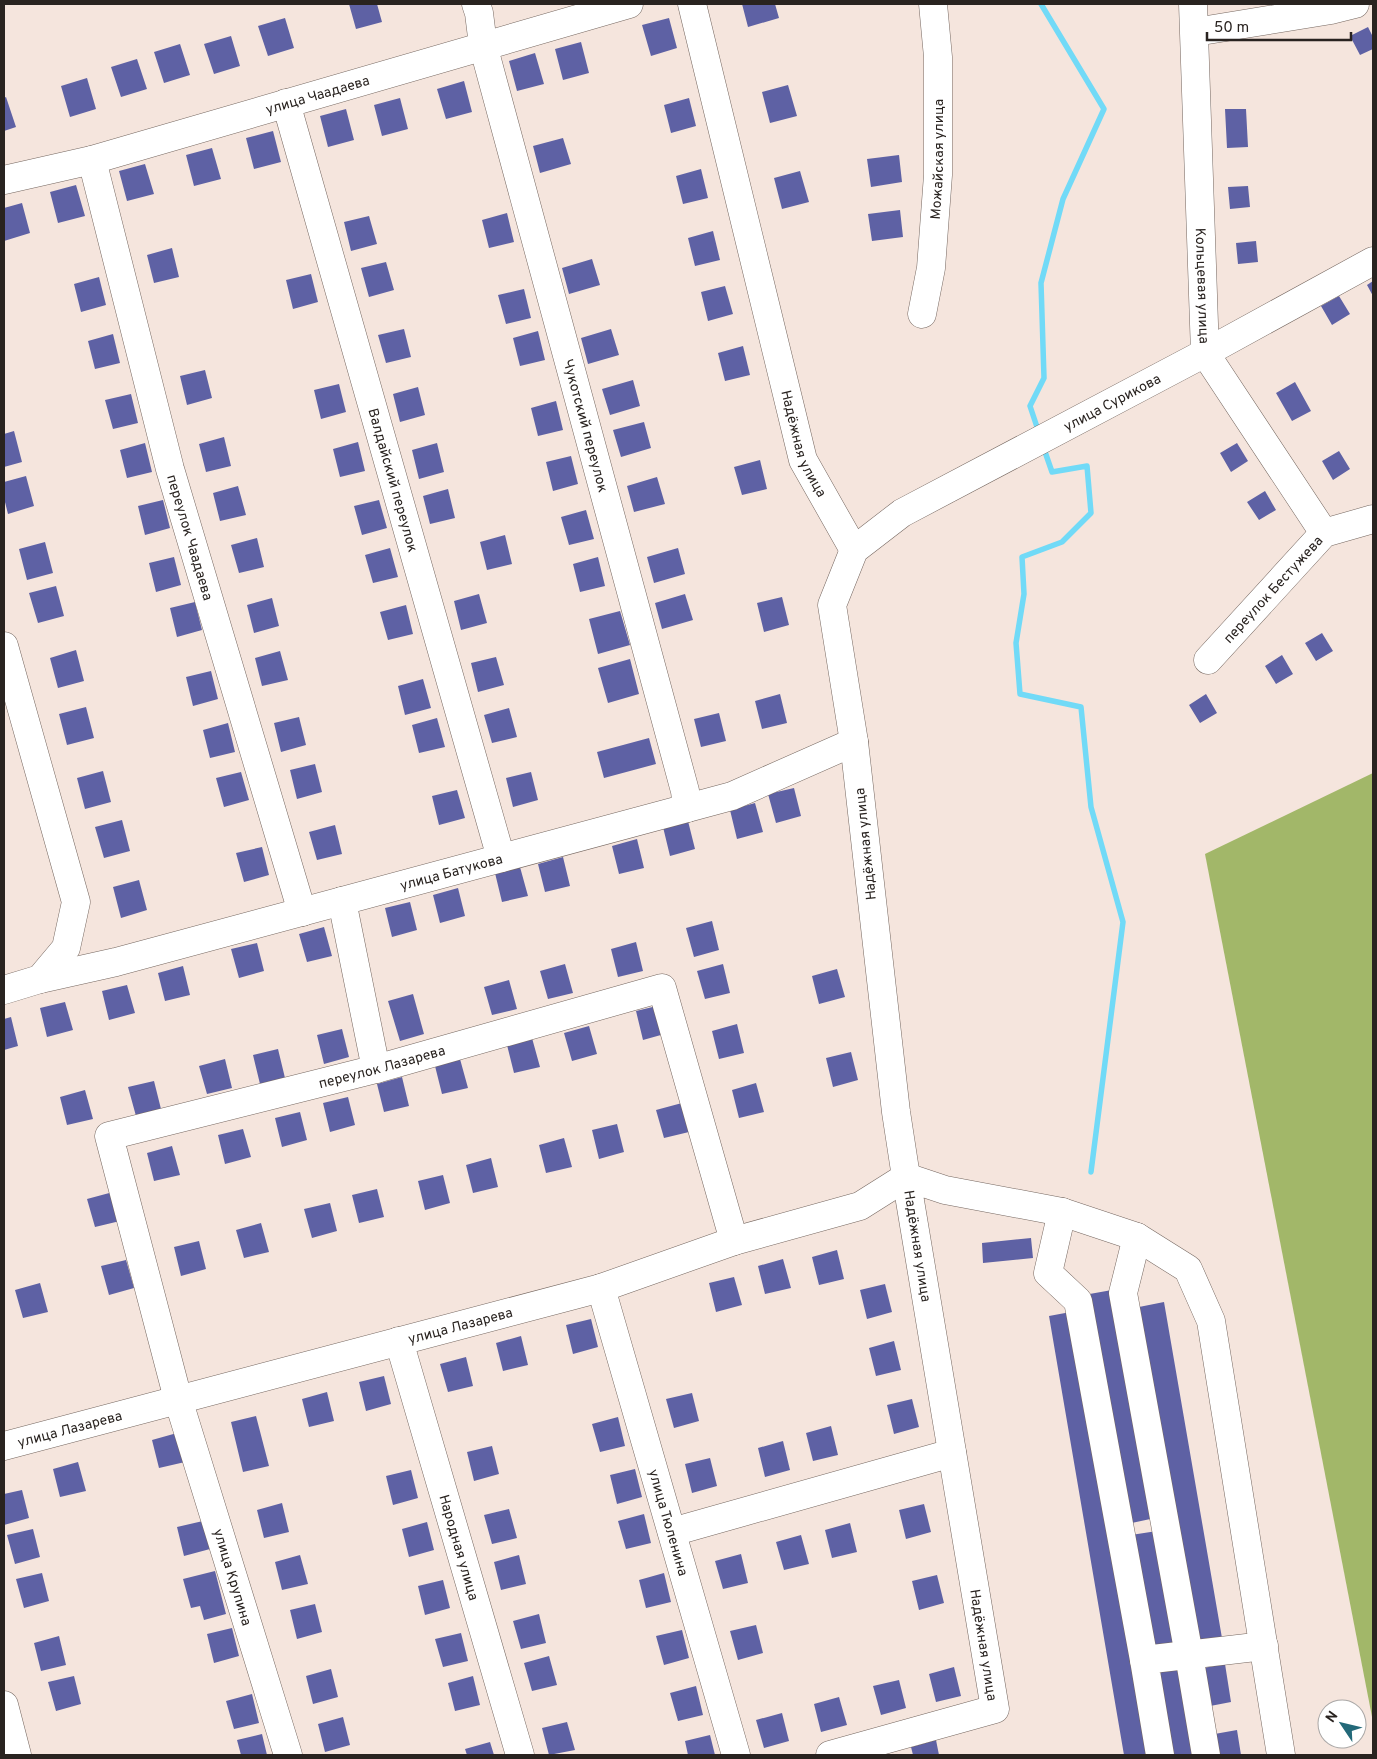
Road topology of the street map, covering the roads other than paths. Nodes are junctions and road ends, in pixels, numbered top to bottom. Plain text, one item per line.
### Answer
1 (476, 4) edge
2 (630, 4) edge
3 (692, 4) edge
4 (933, 4) edge
5 (1193, 4) edge
6 (1355, 4) edge
7 (1195, 32) junction
8 (483, 45) junction
9 (286, 102) junction
10 (92, 160) junction
11 (4, 180) edge
12 (1373, 261) edge
13 (922, 314) dead end
14 (1205, 353) junction
15 (1373, 519) edge
16 (1324, 533) junction
17 (854, 550) junction
18 (4, 646) edge
19 (1208, 660) dead end
20 (8, 674) edge
21 (11, 702) edge
22 (854, 742) junction
23 (687, 808) junction
24 (501, 858) junction
25 (342, 901) junction
26 (302, 912) junction
27 (40, 979) junction
28 (4, 990) edge
29 (376, 1070) junction
30 (906, 1177) junction
31 (1062, 1212) junction
32 (1137, 1237) junction
33 (734, 1241) junction
34 (601, 1288) junction
35 (398, 1340) junction
36 (178, 1399) junction
37 (4, 1446) edge
38 (952, 1453) junction
39 (672, 1532) junction
40 (1264, 1646) junction
41 (1189, 1655) junction
42 (1144, 1660) junction
43 (4, 1705) edge
44 (17, 1755) edge
45 (288, 1755) edge
46 (520, 1755) edge
47 (736, 1755) edge
48 (830, 1755) edge
49 (1160, 1755) edge
50 (1206, 1755) edge
51 (1281, 1755) edge

1 - 8 street, Чукотский переулок
2 - 8 street, улица Чаадаева
3 - 17 street, Надёжная улица
4 - 13 street, Можайская улица
5 - 7 street, Кольцевая улица
6 - 7 street
7 - 14 street, Кольцевая улица
8 - 9 street, улица Чаадаева
8 - 23 street, Чукотский переулок
9 - 10 street, улица Чаадаева
9 - 24 street, Валдайский переулок
10 - 11 street, улица Чаадаева
10 - 26 street, переулок Чаадаева
12 - 14 street, улица Сурикова
14 - 16 street, Кольцевая улица
14 - 17 street, улица Сурикова
15 - 16 street, переулок Бестужева
16 - 19 street, переулок Бестужева
17 - 22 street, Надёжная улица
18 - 20 street
20 - 21 street
21 - 27 street
22 - 23 street, улица Батукова
22 - 30 street, Надёжная улица
23 - 24 street, улица Батукова
24 - 25 street, улица Батукова
25 - 26 street, улица Батукова
25 - 29 street
26 - 27 street, улица Батукова
27 - 28 street, улица Батукова
29 - 33 street, переулок Лазарева
29 - 36 street, переулок Лазарева
30 - 31 street
30 - 33 street, улица Лазарева
30 - 38 street, Надёжная улица
31 - 32 street
31 - 42 street
32 - 40 street
32 - 41 street
33 - 34 street, улица Лазарева
34 - 35 street, улица Лазарева
34 - 39 street, улица Тюленина
35 - 36 street, улица Лазарева
35 - 46 street, Народная улица
36 - 37 street, улица Лазарева
36 - 45 street, улица Крупина
38 - 39 street
38 - 48 street, Надёжная улица
39 - 47 street, улица Тюленина
40 - 41 street
40 - 51 street
41 - 42 street
41 - 50 street
42 - 49 street
43 - 44 street

